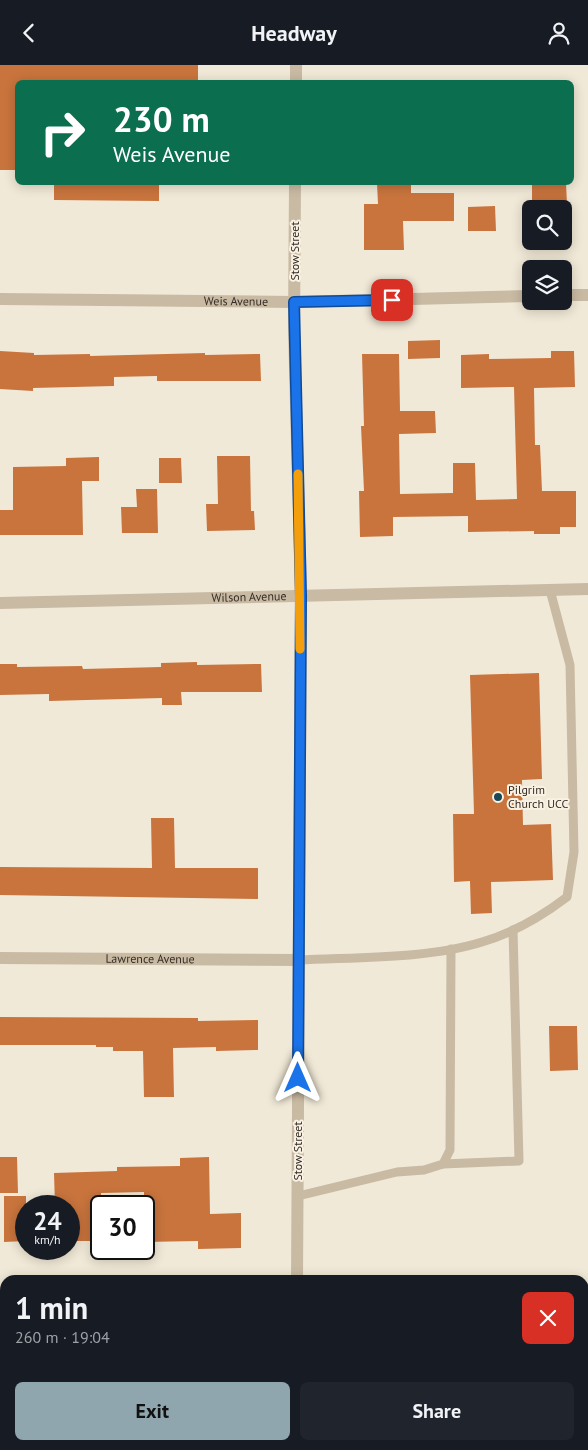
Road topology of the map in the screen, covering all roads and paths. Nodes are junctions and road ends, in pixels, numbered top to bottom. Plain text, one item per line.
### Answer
1 (296, 65) edge
2 (296, 80) edge
3 (295, 185) edge
4 (572, 295) edge
5 (588, 295) edge
6 (522, 296) edge
7 (0, 299) edge
8 (294, 302) junction
9 (588, 589) edge
10 (550, 590) junction
11 (301, 596) junction
12 (0, 603) edge
13 (513, 930) junction
14 (451, 949) junction
15 (0, 958) edge
16 (299, 961) junction
17 (443, 1164) junction
18 (298, 1196) junction
19 (298, 1275) edge

1 - 2 street
3 - 8 street, Stow Street
4 - 5 street
6 - 8 street, Weis Avenue
7 - 8 street, Weis Avenue
8 - 11 street, Stow Street
9 - 10 street, Wilson Avenue
10 - 11 street, Wilson Avenue
10 - 13 lane
11 - 12 street, Wilson Avenue
11 - 16 street, Stow Street
13 - 14 lane
13 - 17 lane
14 - 16 lane
14 - 17 lane
15 - 16 street, Lawrence Avenue
16 - 18 street, Stow Street
17 - 18 lane
18 - 19 street, Stow Street

